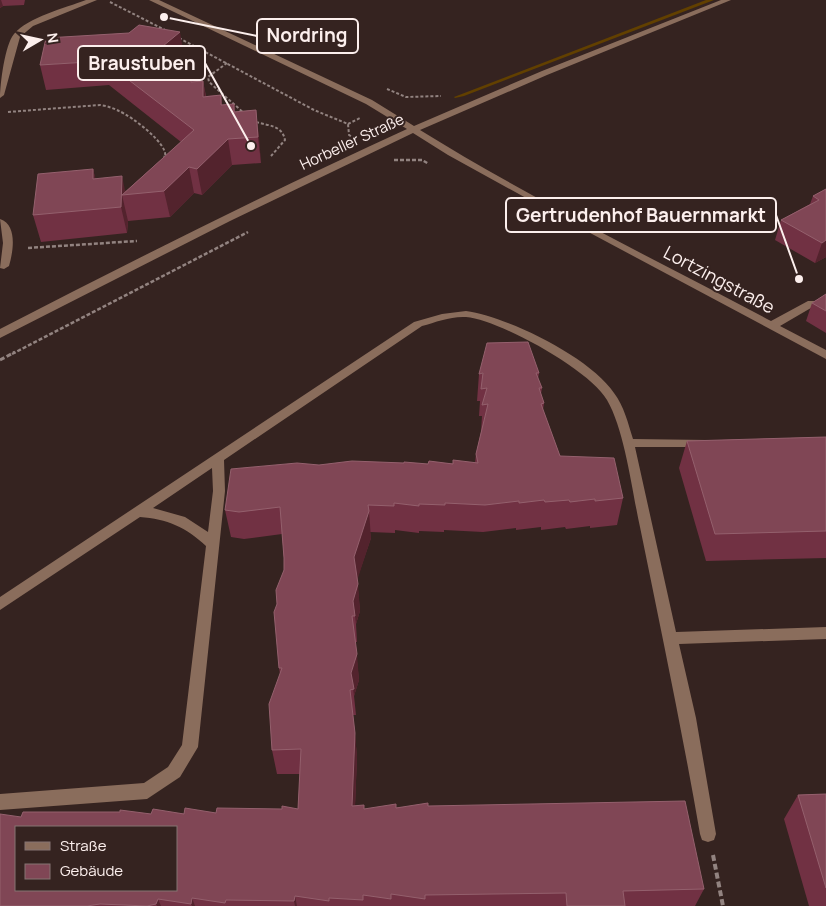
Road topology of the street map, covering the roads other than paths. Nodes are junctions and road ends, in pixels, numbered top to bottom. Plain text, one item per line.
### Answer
1 (93, 0) edge
2 (154, 0) edge
3 (727, 0) edge
4 (0, 95) edge
5 (414, 130) junction
6 (0, 222) edge
7 (4, 266) dead end
8 (812, 303) edge
9 (771, 326) junction
10 (0, 334) edge
11 (826, 355) edge
12 (628, 443) junction
13 (717, 443) edge
14 (218, 458) junction
15 (140, 512) junction
16 (213, 545) junction
17 (0, 604) edge
18 (826, 633) edge
19 (669, 638) junction
20 (0, 802) edge
21 (708, 834) road end

1 - 4 street
2 - 5 street, Lortzingstraße
3 - 5 street, Horbeller Straße
5 - 9 street, Lortzingstraße
5 - 10 street, Horbeller Straße
6 - 7 street
8 - 9 street
9 - 11 street, Lortzingstraße
12 - 13 street
12 - 14 street
12 - 19 street
14 - 15 street
14 - 16 street
15 - 16 street
15 - 17 street
16 - 20 street
18 - 19 street
19 - 21 street

